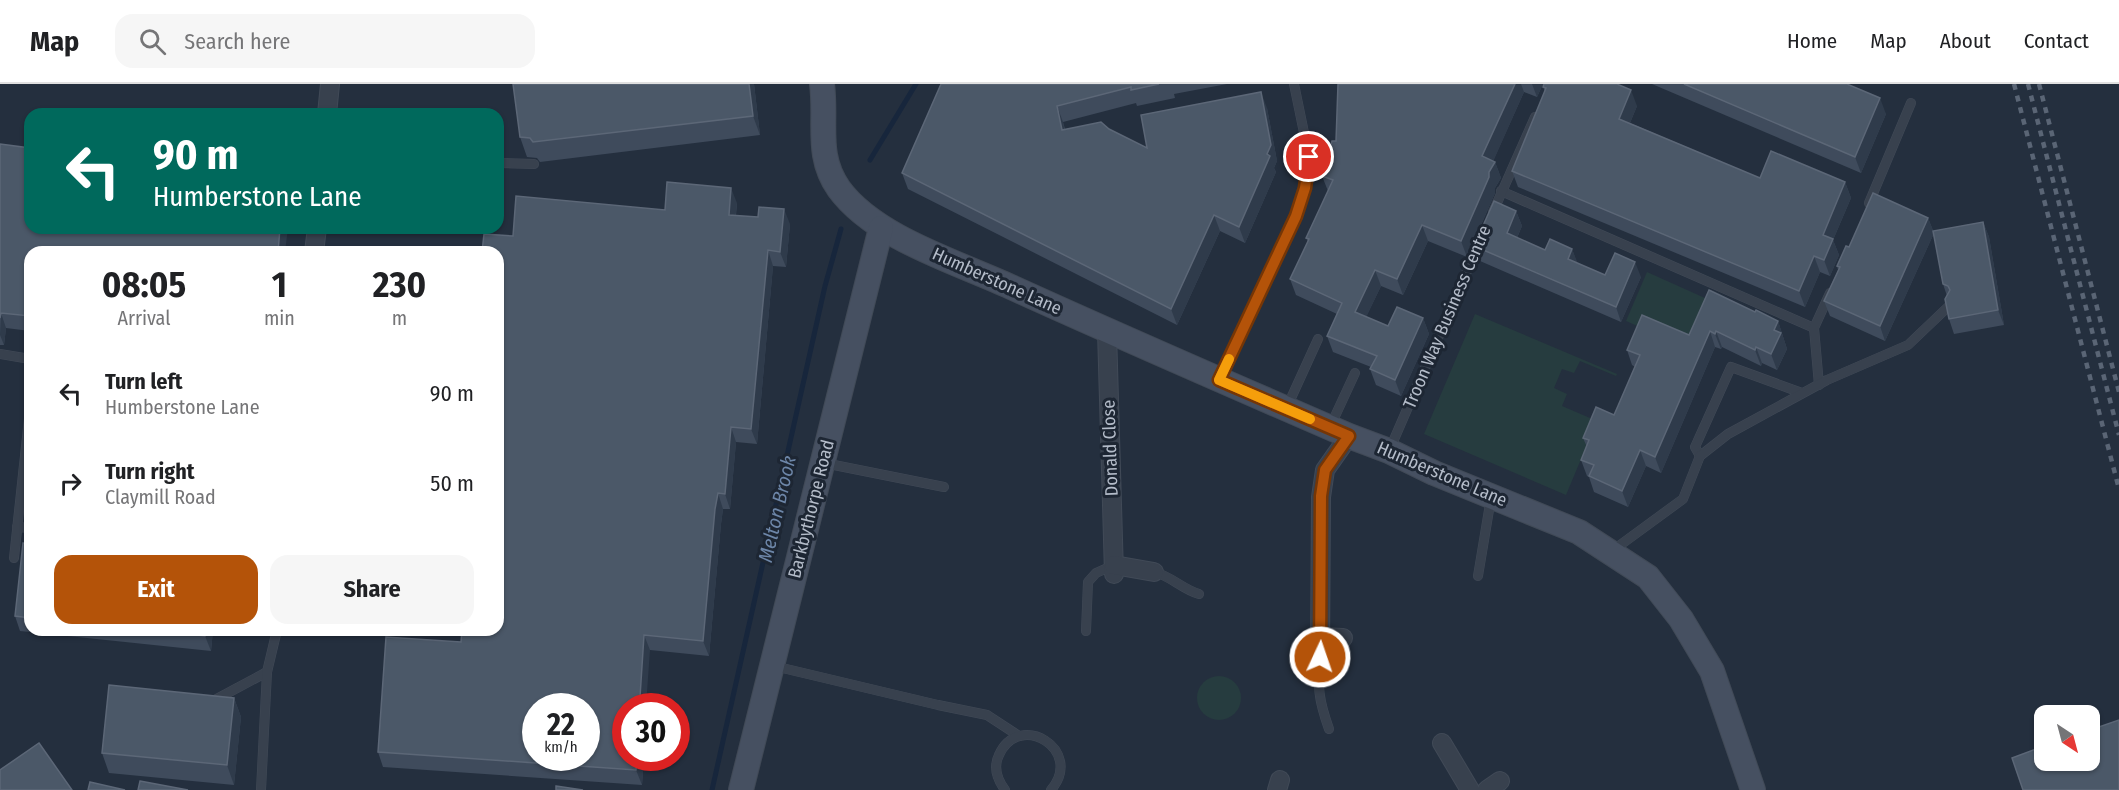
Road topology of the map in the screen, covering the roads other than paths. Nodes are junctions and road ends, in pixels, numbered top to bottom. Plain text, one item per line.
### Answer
1 (330, 84) edge
2 (1294, 84) edge
3 (827, 91) edge
4 (1911, 103) dead end
5 (1540, 105) edge
6 (328, 108) edge
7 (504, 162) edge
8 (534, 164) dead end
9 (1502, 191) junction
10 (1864, 216) edge
11 (1488, 223) edge
12 (881, 228) junction
13 (1483, 234) edge
14 (1832, 288) edge
15 (1949, 306) edge
16 (1814, 328) junction
17 (1107, 331) junction
18 (1318, 339) dead end
19 (0, 354) edge
20 (24, 358) edge
21 (1355, 373) dead end
22 (1219, 380) junction
23 (1819, 385) junction
24 (1802, 393) junction
25 (1286, 409) junction
26 (1339, 432) junction
27 (1389, 451) junction
28 (1700, 456) junction
29 (822, 462) junction
30 (24, 472) edge
31 (944, 487) dead end
32 (1491, 496) junction
33 (17, 527) junction
34 (24, 528) edge
35 (1610, 552) junction
36 (14, 558) dead end
37 (1114, 569) junction
38 (1154, 572) joint
39 (1478, 576) dead end
40 (1199, 594) dead end
41 (1086, 631) dead end
42 (276, 636) edge
43 (1322, 637) junction
44 (1343, 639) dead end
45 (1320, 657) joint
46 (772, 666) junction
47 (267, 672) junction
48 (200, 702) edge
49 (1329, 729) dead end
50 (1018, 736) junction
51 (1442, 743) dead end
52 (261, 790) edge
53 (741, 790) edge
54 (1005, 790) edge
55 (1051, 790) edge
56 (1470, 790) edge
57 (1753, 790) edge

1 - 6 street
2 - 22 lane
3 - 12 street, Humberstone Lane
4 - 10 lane
5 - 9 lane, Troon Way Business Centre
7 - 8 lane
9 - 11 lane, Troon Way Business Centre
9 - 16 lane
12 - 17 street, Humberstone Lane
12 - 29 street, Barkbythorpe Road
13 - 27 lane, Troon Way Business Centre
14 - 16 lane
15 - 23 lane
16 - 23 lane
17 - 22 street, Humberstone Lane
17 - 37 street, Donald Close
18 - 25 lane
19 - 20 lane
21 - 26 lane
22 - 25 street, Humberstone Lane
23 - 24 lane
24 - 28 lane
24 - 28 lane
25 - 26 street, Humberstone Lane
26 - 27 street, Humberstone Lane
26 - 43 street
27 - 32 street, Humberstone Lane
28 - 35 lane
29 - 31 lane
29 - 46 street, Barkbythorpe Road
30 - 33 lane
32 - 35 street, Humberstone Lane
32 - 39 lane
33 - 34 lane
33 - 36 lane
35 - 57 street, Humberstone Lane
37 - 38 street
37 - 41 lane
38 - 40 lane
42 - 47 lane
43 - 44 street
43 - 45 street
45 - 49 lane
46 - 50 lane
46 - 53 street, Barkbythorpe Road
47 - 48 lane
47 - 52 lane
50 - 54 lane
50 - 55 lane
51 - 56 street

